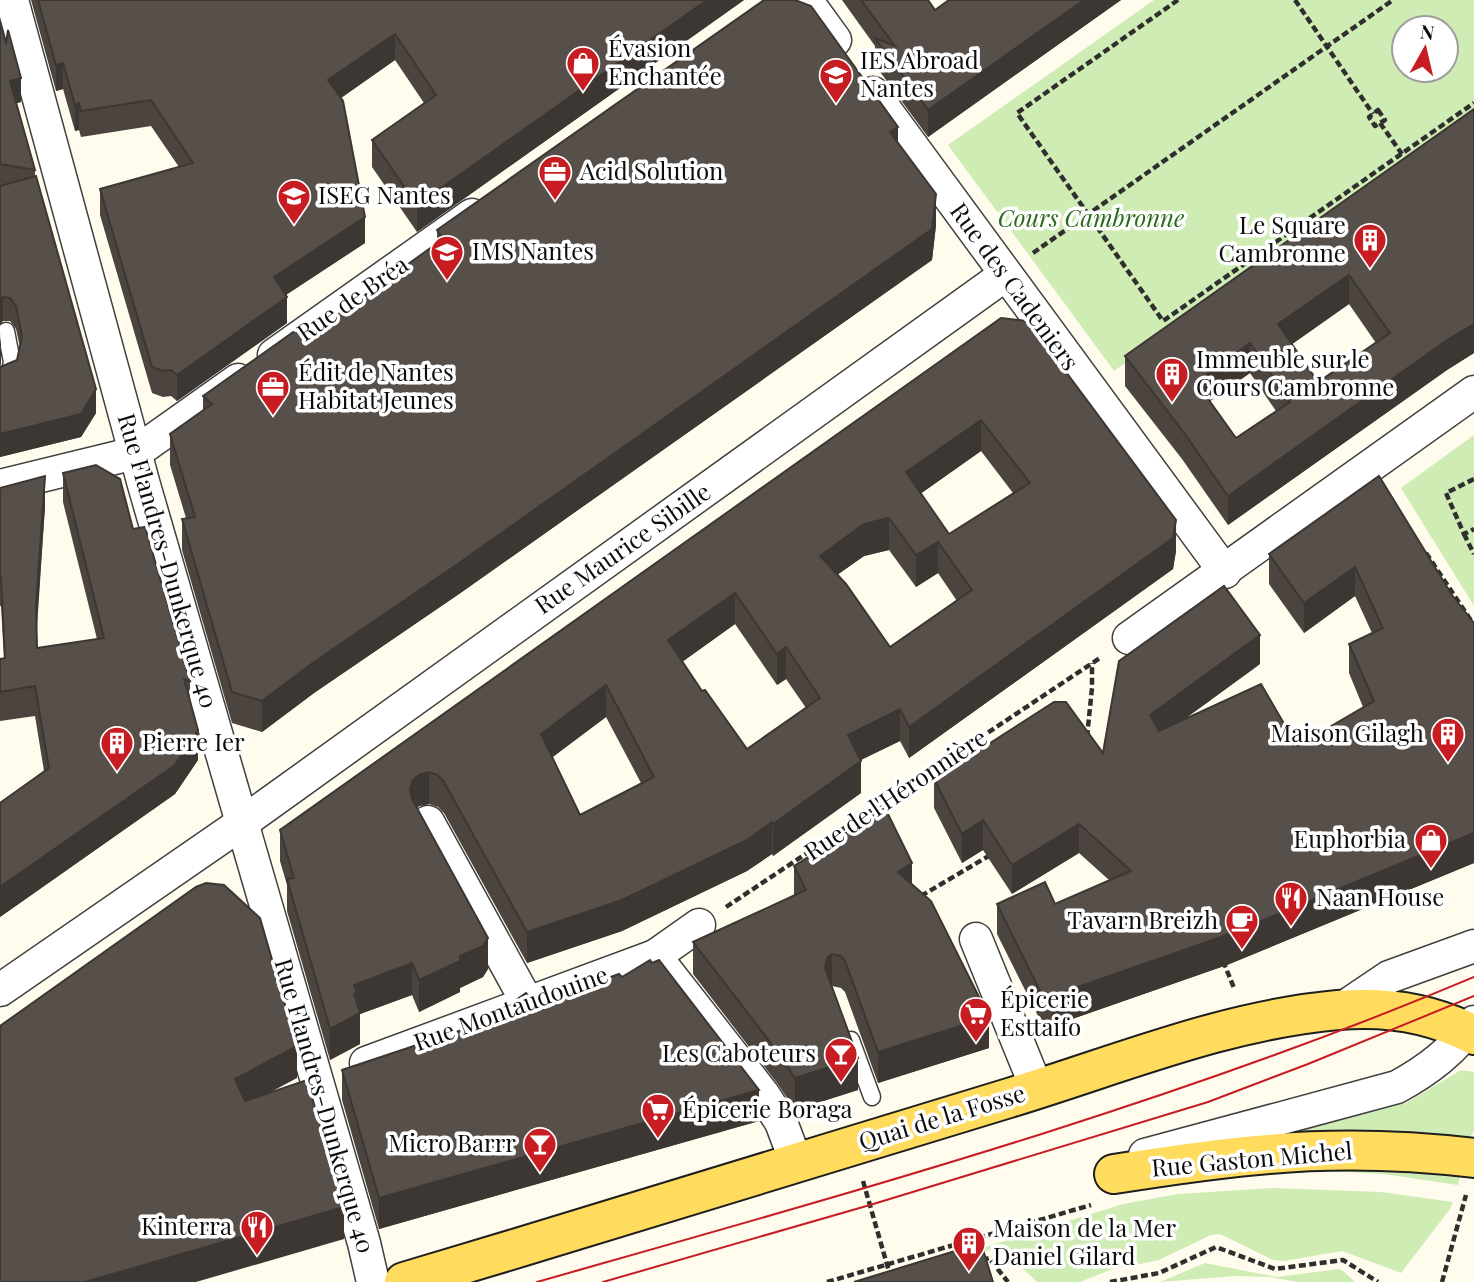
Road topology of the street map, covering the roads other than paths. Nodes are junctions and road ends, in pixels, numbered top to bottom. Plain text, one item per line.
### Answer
1 (12, 0) edge
2 (806, 0) edge
3 (498, 196) edge
4 (1005, 275) junction
5 (6, 331) dead end
6 (0, 380) edge
7 (1474, 392) edge
8 (135, 453) junction
9 (0, 486) edge
10 (1225, 572) junction
11 (1129, 638) dead end
12 (428, 822) edge
13 (242, 823) junction
14 (699, 925) road end
15 (976, 939) dead end
16 (1474, 946) edge
17 (655, 956) junction
18 (0, 990) edge
19 (527, 1002) junction
20 (1340, 1010) junction
21 (844, 1021) edge
22 (1472, 1030) edge
23 (341, 1072) junction
24 (1037, 1089) junction
25 (872, 1097) dead end
26 (796, 1162) junction
27 (1471, 1170) edge
28 (1107, 1188) joint
29 (373, 1282) edge
30 (404, 1282) edge

1 - 8 street, Rue Flandres-Dunkerque 40
2 - 4 street, Rue des Cadeniers
3 - 8 street, Rue de Bréa
4 - 10 street, Rue des Cadeniers
4 - 13 street, Rue Maurice Sibille
5 - 6 lane
7 - 10 street
8 - 9 street
8 - 13 street, Rue Flandres-Dunkerque 40
10 - 11 street
12 - 19 street
13 - 18 street, Rue Maurice Sibille
13 - 23 street, Rue Flandres-Dunkerque 40
14 - 17 street, Rue Montaudouine
15 - 24 street
16 - 20 street, Quai de la Fosse
17 - 19 street, Rue Montaudouine
17 - 26 street
19 - 23 street, Rue Montaudouine
20 - 22 main road
20 - 24 main road, Quai de la Fosse
21 - 25 lane
22 - 28 street
23 - 29 street, Rue Flandres-Dunkerque 40
24 - 26 main road, Quai de la Fosse
26 - 30 main road, Quai de la Fosse
27 - 28 main road, Rue Gaston Michel

